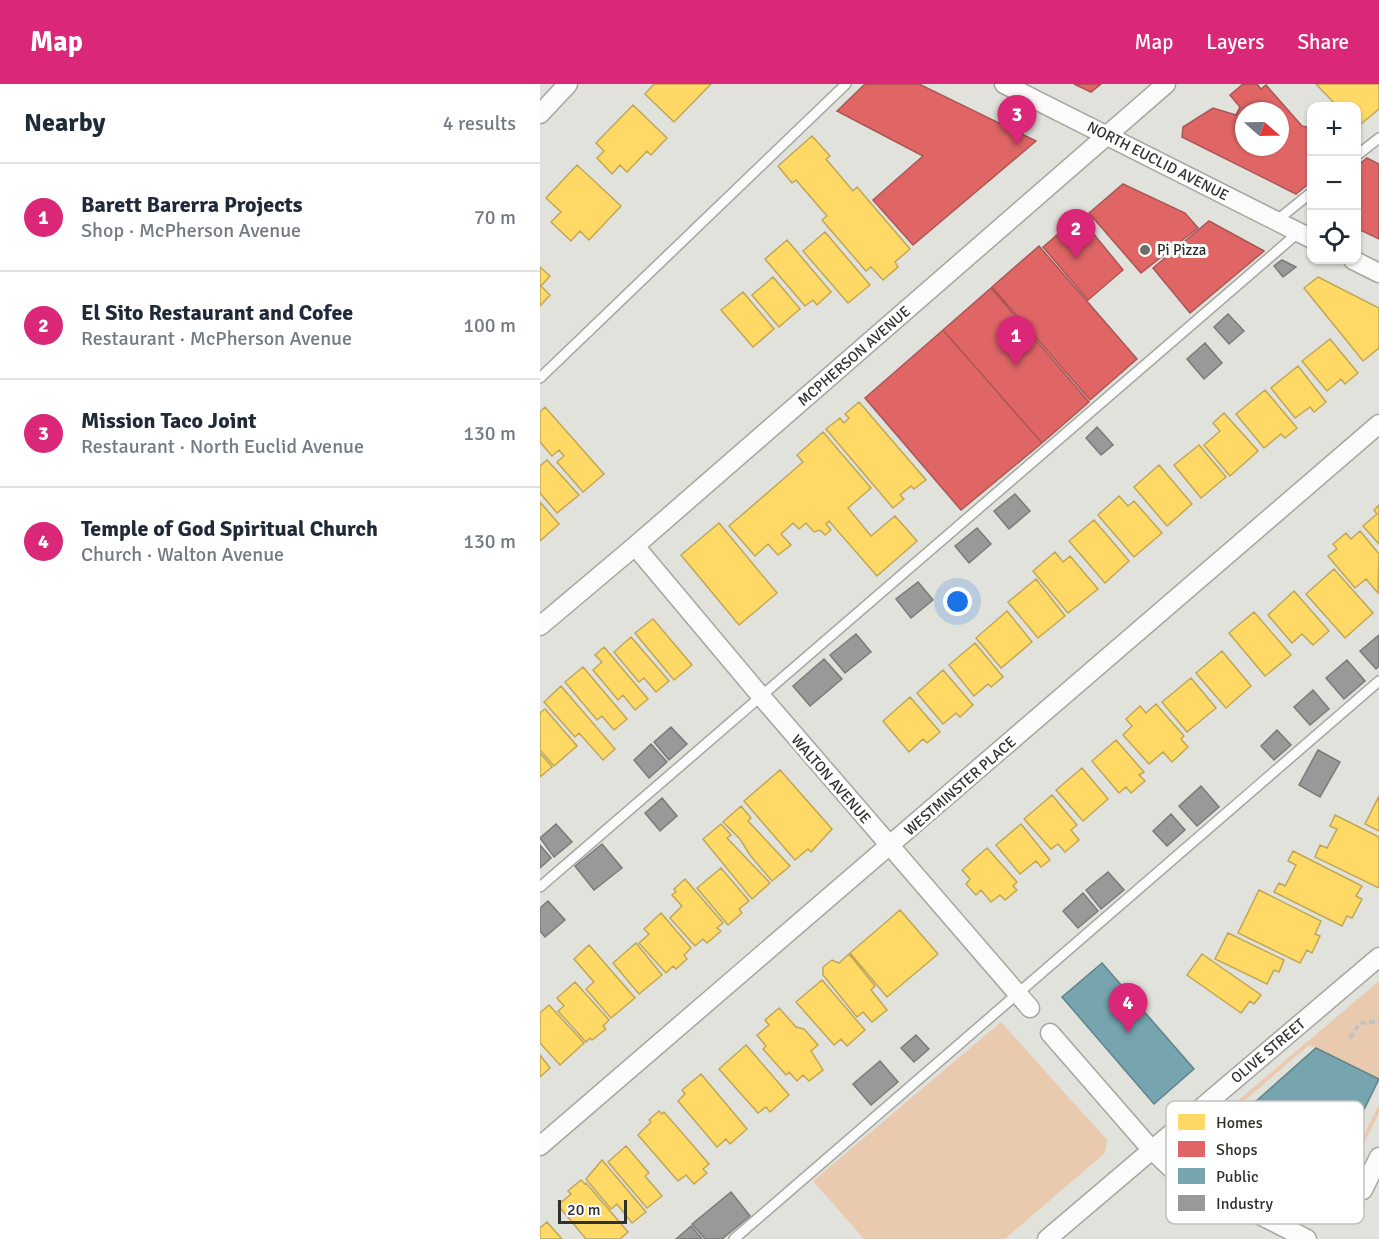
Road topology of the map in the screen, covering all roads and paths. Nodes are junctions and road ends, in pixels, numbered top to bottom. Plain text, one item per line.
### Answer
1 (568, 84) edge
2 (846, 84) edge
3 (1004, 84) edge
4 (1166, 84) edge
5 (540, 114) edge
6 (1107, 136) junction
7 (1379, 138) edge
8 (1361, 152) edge
9 (1307, 195) edge
10 (1276, 221) junction
11 (1305, 235) edge
12 (1361, 264) edge
13 (1379, 273) edge
14 (540, 378) edge
15 (1379, 424) edge
16 (635, 546) junction
17 (540, 626) edge
18 (1379, 681) edge
19 (760, 695) junction
20 (889, 847) junction
21 (540, 887) edge
22 (1379, 957) edge
23 (1024, 1002) junction
24 (1379, 1022) edge
25 (1050, 1033) dead end
26 (1350, 1038) dead end
27 (1208, 1101) edge
28 (1166, 1136) edge
29 (540, 1146) edge
30 (1151, 1149) junction
31 (1379, 1157) edge
32 (1166, 1164) edge
33 (1364, 1188) edge
34 (1275, 1224) edge
35 (734, 1239) edge
36 (1047, 1239) edge
37 (1306, 1239) edge

1 - 5 street
2 - 14 lane
3 - 6 street, NORTH EUCLID AVENUE
4 - 6 street, MCPHERSON AVENUE
6 - 10 street, NORTH EUCLID AVENUE
6 - 16 street, MCPHERSON AVENUE
7 - 8 lane
9 - 10 lane
10 - 11 street, NORTH EUCLID AVENUE
11 - 19 lane
12 - 13 street
15 - 20 street, WESTMINSTER PLACE
16 - 17 street, MCPHERSON AVENUE
16 - 19 street, WALTON AVENUE
18 - 23 lane
19 - 20 street, WALTON AVENUE
19 - 21 lane
20 - 23 street, WALTON AVENUE
20 - 29 street, WESTMINSTER PLACE
22 - 27 street, OLIVE STREET
23 - 35 lane
24 - 26 path
25 - 30 street
28 - 30 street, OLIVE STREET
30 - 32 street
30 - 36 street, OLIVE STREET
31 - 33 street
34 - 37 street

